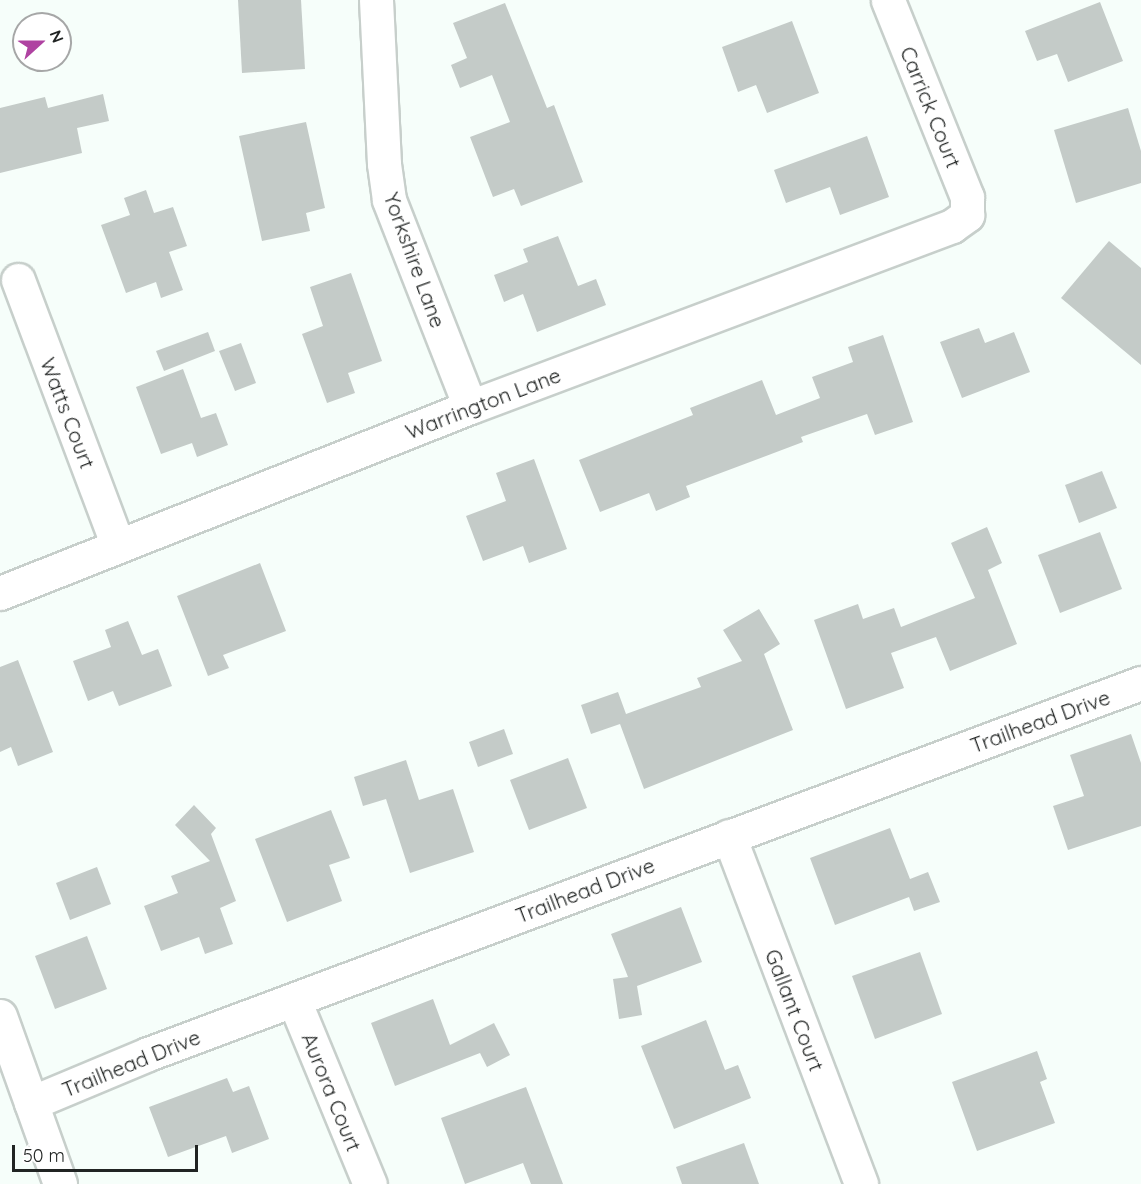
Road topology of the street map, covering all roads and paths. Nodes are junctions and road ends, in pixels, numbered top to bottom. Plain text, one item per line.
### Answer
1 (376, 0) edge
2 (888, 0) edge
3 (967, 215) joint
4 (18, 280) dead end
5 (470, 407) junction
6 (118, 546) junction
7 (0, 593) edge
8 (1141, 683) edge
9 (729, 836) junction
10 (294, 1000) junction
11 (0, 1016) edge
12 (31, 1103) junction
13 (60, 1184) edge
14 (370, 1184) edge
15 (861, 1184) edge

1 - 5 street, Yorkshire Lane
2 - 3 street, Carrick Court
3 - 5 street, Warrington Lane
4 - 6 street, Watts Court
5 - 6 street, Warrington Lane
6 - 7 street, Warrington Lane
8 - 9 street, Trailhead Drive
9 - 10 street, Trailhead Drive
9 - 15 street, Gallant Court
10 - 12 street, Trailhead Drive
10 - 14 street, Aurora Court
11 - 12 street
12 - 13 street

